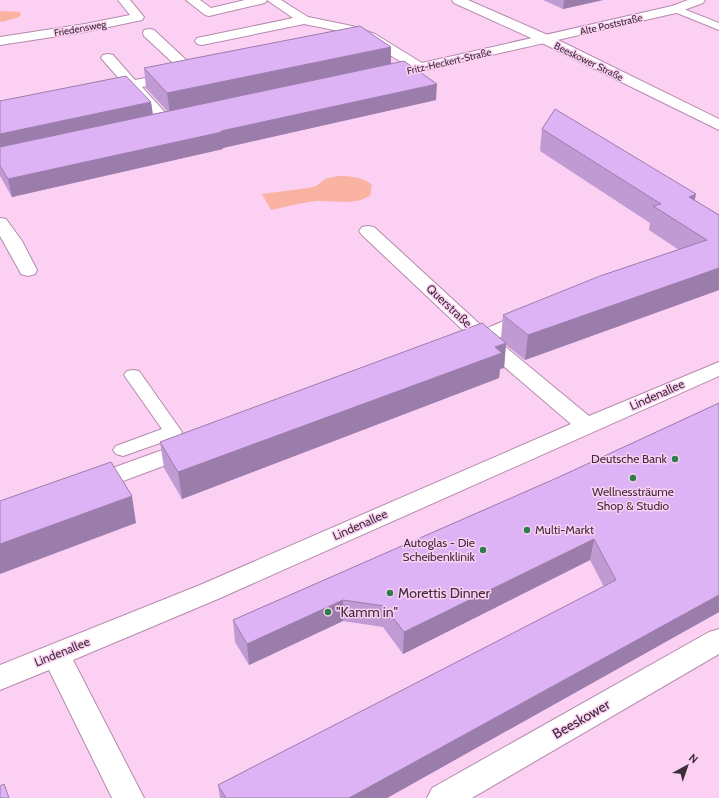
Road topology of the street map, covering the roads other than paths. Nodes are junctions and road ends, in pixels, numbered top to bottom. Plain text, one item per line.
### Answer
1 (124, 0) edge
2 (192, 0) edge
3 (261, 0) edge
4 (273, 0) edge
5 (458, 0) edge
6 (699, 0) edge
7 (676, 9) junction
8 (304, 20) junction
9 (719, 27) edge
10 (149, 33) dead end
11 (545, 40) junction
12 (0, 41) edge
13 (202, 41) dead end
14 (108, 58) dead end
15 (420, 67) junction
16 (207, 70) edge
17 (192, 73) junction
18 (373, 78) edge
19 (132, 84) junction
20 (93, 92) edge
21 (181, 119) edge
22 (166, 122) junction
23 (151, 125) edge
24 (719, 125) edge
25 (0, 223) edge
26 (368, 231) dead end
27 (28, 270) dead end
28 (547, 311) edge
29 (483, 338) junction
30 (445, 352) edge
31 (719, 368) edge
32 (133, 375) dead end
33 (587, 426) junction
34 (207, 441) edge
35 (123, 450) dead end
36 (74, 491) edge
37 (719, 640) edge
38 (55, 655) junction
39 (0, 678) edge
40 (128, 798) edge
41 (443, 798) edge

1 - 12 street, Friedensweg
2 - 3 street
4 - 8 street
5 - 11 street, Beeskower Straße
6 - 7 street, Alte Poststraße
7 - 9 lane
7 - 11 street, Alte Poststraße
8 - 13 street
8 - 15 street
10 - 17 street
11 - 15 street, Fritz-Heckert-Straße
11 - 24 street, Beeskower Straße
14 - 19 street
15 - 18 street, Fritz-Heckert-Straße
16 - 17 street
17 - 19 street
19 - 20 street
19 - 22 street
21 - 22 street
22 - 23 street
25 - 27 street
26 - 29 street, Querstraße
28 - 29 street
29 - 30 street
29 - 33 street, Querstraße
31 - 33 street, Lindenallee
32 - 35 lane
33 - 38 street, Lindenallee
34 - 36 street
37 - 41 street, Beeskower
38 - 39 street, Lindenallee
38 - 40 street

